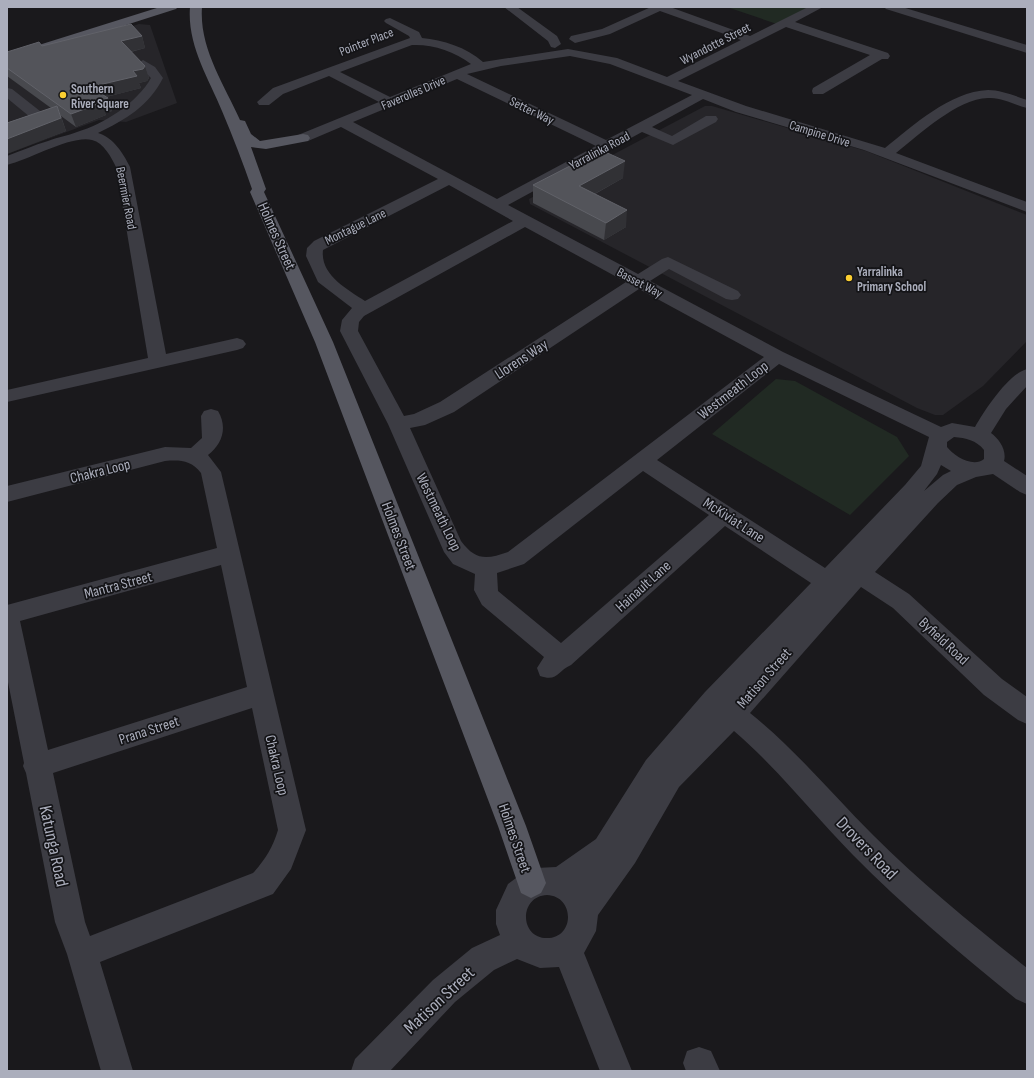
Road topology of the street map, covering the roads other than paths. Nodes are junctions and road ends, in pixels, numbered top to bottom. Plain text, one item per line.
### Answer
1 (130, 7) edge
2 (161, 7) edge
3 (177, 7) edge
4 (510, 7) edge
5 (660, 7) edge
6 (817, 7) edge
7 (890, 7) edge
8 (172, 8) edge
9 (908, 8) edge
10 (196, 11) edge
11 (390, 21) dead end
12 (785, 23) junction
13 (542, 32) junction
14 (606, 32) junction
15 (572, 39) junction
16 (1013, 39) junction
17 (416, 40) junction
18 (751, 40) junction
19 (555, 45) junction
20 (1027, 45) edge
21 (589, 46) junction
22 (1027, 49) edge
23 (7, 50) edge
24 (571, 53) junction
25 (527, 58) junction
26 (7, 59) edge
27 (613, 61) junction
28 (143, 64) edge
29 (480, 66) junction
30 (329, 71) junction
31 (457, 74) junction
32 (213, 80) junction
33 (667, 82) junction
34 (818, 91) dead end
35 (701, 95) junction
36 (10, 97) edge
37 (223, 97) junction
38 (264, 102) dead end
39 (389, 102) junction
40 (1027, 104) edge
41 (28, 108) junction
42 (14, 113) dead end
43 (711, 119) dead end
44 (342, 122) junction
45 (641, 127) junction
46 (7, 131) edge
47 (77, 137) junction
48 (303, 138) junction
49 (607, 146) junction
50 (886, 154) junction
51 (7, 161) edge
52 (251, 166) junction
53 (450, 179) junction
54 (257, 192) junction
55 (497, 205) junction
56 (1027, 206) edge
57 (526, 220) junction
58 (638, 281) junction
59 (732, 295) dead end
60 (364, 309) junction
61 (237, 344) dead end
62 (778, 356) junction
63 (158, 362) junction
64 (1027, 375) edge
65 (7, 396) edge
66 (1004, 399) junction
67 (1027, 399) edge
68 (211, 416) dead end
69 (398, 424) junction
70 (979, 436) junction
71 (939, 440) junction
72 (194, 456) junction
73 (642, 460) junction
74 (983, 467) junction
75 (1027, 487) edge
76 (7, 494) edge
77 (724, 514) junction
78 (229, 554) junction
79 (486, 566) junction
80 (858, 573) junction
81 (826, 581) junction
82 (7, 616) edge
83 (261, 694) junction
84 (724, 707) junction
85 (1027, 712) edge
86 (36, 766) junction
87 (560, 882) junction
88 (531, 883) junction
89 (583, 911) junction
90 (518, 939) junction
91 (567, 949) junction
92 (82, 954) junction
93 (1027, 988) edge
94 (118, 1071) edge
95 (367, 1071) edge
96 (616, 1071) edge

1 - 23 main road
2 - 8 main road
3 - 8 main road
3 - 10 main road, Holmes Street
4 - 13 street
5 - 14 street
5 - 18 street
6 - 12 street, Wyandotte Street
7 - 9 street
8 - 26 main road
9 - 16 street
10 - 32 main road, Holmes Street
11 - 17 street
12 - 18 street, Wyandotte Street
12 - 34 street
13 - 15 street
13 - 19 street
14 - 15 street
14 - 21 street
15 - 19 street, Faverolles Drive
15 - 21 street, Campine Drive
16 - 20 street
16 - 22 street
17 - 29 street, Pointer Place
17 - 30 street, Pointer Place
18 - 33 street, Wyandotte Street
19 - 24 street
19 - 25 street, Faverolles Drive
21 - 24 street
21 - 27 street, Campine Drive
24 - 25 street, Faverolles Drive
24 - 27 street, Campine Drive
25 - 29 street, Faverolles Drive
27 - 33 street, Campine Drive
28 - 47 street
29 - 31 street, Faverolles Drive
30 - 38 street, Pointer Place
30 - 39 street
31 - 39 street, Faverolles Drive
31 - 49 street, Setter Way
32 - 37 main road, Holmes Street
32 - 54 main road, Holmes Street
33 - 35 street, Campine Drive
35 - 45 street, Yarralinka Road
35 - 50 street, Campine Drive
36 - 41 street
37 - 48 main road
37 - 52 main road, Holmes Street
39 - 44 street, Faverolles Drive
40 - 50 street
41 - 42 street
41 - 46 street
43 - 45 street
44 - 48 street, Faverolles Drive
44 - 53 street, Basset Way
45 - 49 street, Yarralinka Road
47 - 51 street, Beermier Road
47 - 63 street, Beermier Road
48 - 52 main road
49 - 55 street, Yarralinka Road
50 - 56 street, Campine Drive
52 - 54 main road, Holmes Street
53 - 55 street, Basset Way
53 - 60 street, Montague Lane
54 - 88 main road, Holmes Street
55 - 57 street, Basset Way
57 - 58 street, Basset Way
57 - 60 street, Westmeath Loop
58 - 59 street, Llorens Way
58 - 62 street, Basset Way
58 - 69 street, Llorens Way
60 - 69 street, Westmeath Loop
61 - 63 street
62 - 71 street, Basset Way
62 - 73 street, Westmeath Loop
63 - 65 street
64 - 66 street
66 - 67 street
66 - 70 street
68 - 72 street
69 - 79 street, Westmeath Loop
70 - 71 street
70 - 74 street
71 - 74 street
71 - 81 street, Matison Street
72 - 76 street, Chakra Loop
72 - 78 street, Chakra Loop
73 - 77 street, McKiviat Lane
73 - 79 street, Westmeath Loop
74 - 75 street
74 - 80 street, Matison Street
77 - 79 street, Hainault Lane
77 - 81 street, McKiviat Lane
78 - 82 street, Mantra Street
78 - 83 street, Chakra Loop
80 - 84 street, Matison Street
80 - 85 street, Byfield Road
81 - 84 street, Matison Street
82 - 86 street, Katunga Road
83 - 86 street, Prana Street
83 - 92 street, Chakra Loop
84 - 87 street, Matison Street
84 - 89 street, Matison Street
84 - 93 street, Drovers Road
86 - 92 street, Katunga Road
87 - 88 street
87 - 89 street
88 - 90 street
89 - 91 street
90 - 91 street
90 - 95 street, Matison Street
91 - 96 street
92 - 94 street, Katunga Road

